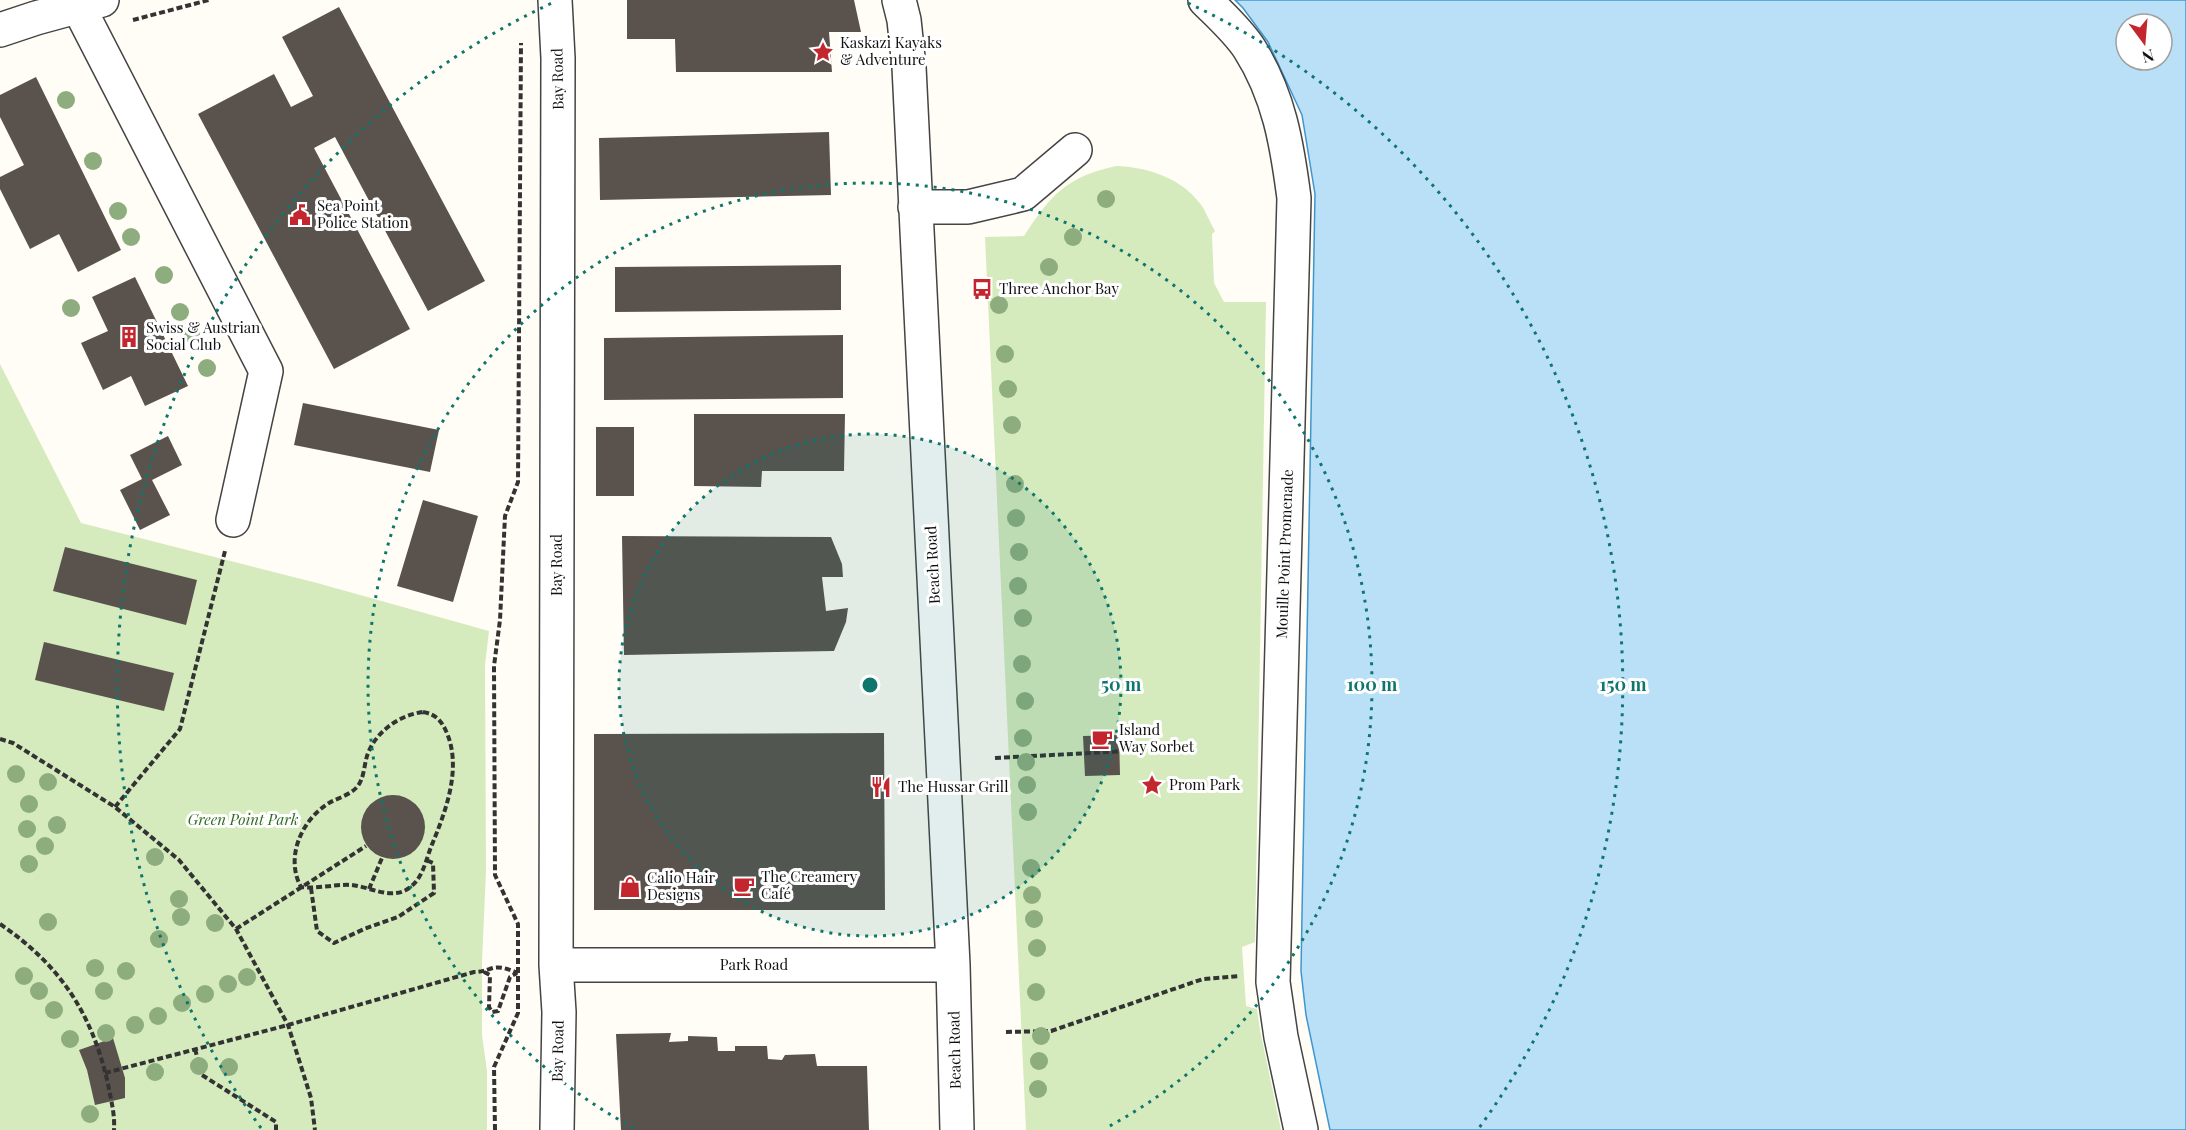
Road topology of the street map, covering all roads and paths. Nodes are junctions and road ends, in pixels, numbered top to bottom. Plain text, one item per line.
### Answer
1 (208, 0) edge
2 (555, 0) edge
3 (899, 0) edge
4 (1205, 0) edge
5 (90, 3) edge
6 (133, 20) dead end
7 (0, 30) edge
8 (521, 35) dead end
9 (1075, 150) dead end
10 (915, 207) junction
11 (233, 520) dead end
12 (223, 561) dead end
13 (0, 739) edge
14 (1147, 750) dead end
15 (996, 758) dead end
16 (116, 807) junction
17 (366, 846) dead end
18 (382, 858) dead end
19 (426, 860) junction
20 (301, 887) junction
21 (311, 888) junction
22 (369, 889) junction
23 (0, 924) edge
24 (236, 929) junction
25 (556, 965) junction
26 (953, 965) junction
27 (484, 972) junction
28 (518, 972) junction
29 (1273, 974) junction
30 (288, 1025) junction
31 (1006, 1032) dead end
32 (195, 1049) junction
33 (105, 1073) junction
34 (114, 1130) edge
35 (276, 1130) edge
36 (315, 1130) edge
37 (495, 1130) edge
38 (557, 1130) edge
39 (957, 1130) edge
40 (1301, 1130) edge

1 - 6 path
2 - 25 street, Bay Road
3 - 10 street, Beach Road
4 - 29 street, Mouille Point Promenade
5 - 7 street
5 - 11 street
8 - 28 path
9 - 10 street
10 - 26 street, Beach Road
12 - 16 path
13 - 16 path
14 - 15 path
16 - 24 path
17 - 20 path
18 - 22 path
19 - 20 path
19 - 21 path
19 - 22 path
20 - 21 path
20 - 24 path
21 - 22 path
23 - 33 path
24 - 30 path
25 - 26 street, Park Road
25 - 38 street, Bay Road
26 - 39 street, Beach Road
27 - 28 path
27 - 28 path
27 - 30 path
28 - 37 path
29 - 31 path
29 - 40 street, Mouille Point Promenade
30 - 32 path
30 - 36 path
32 - 33 path
32 - 35 path
33 - 34 path

